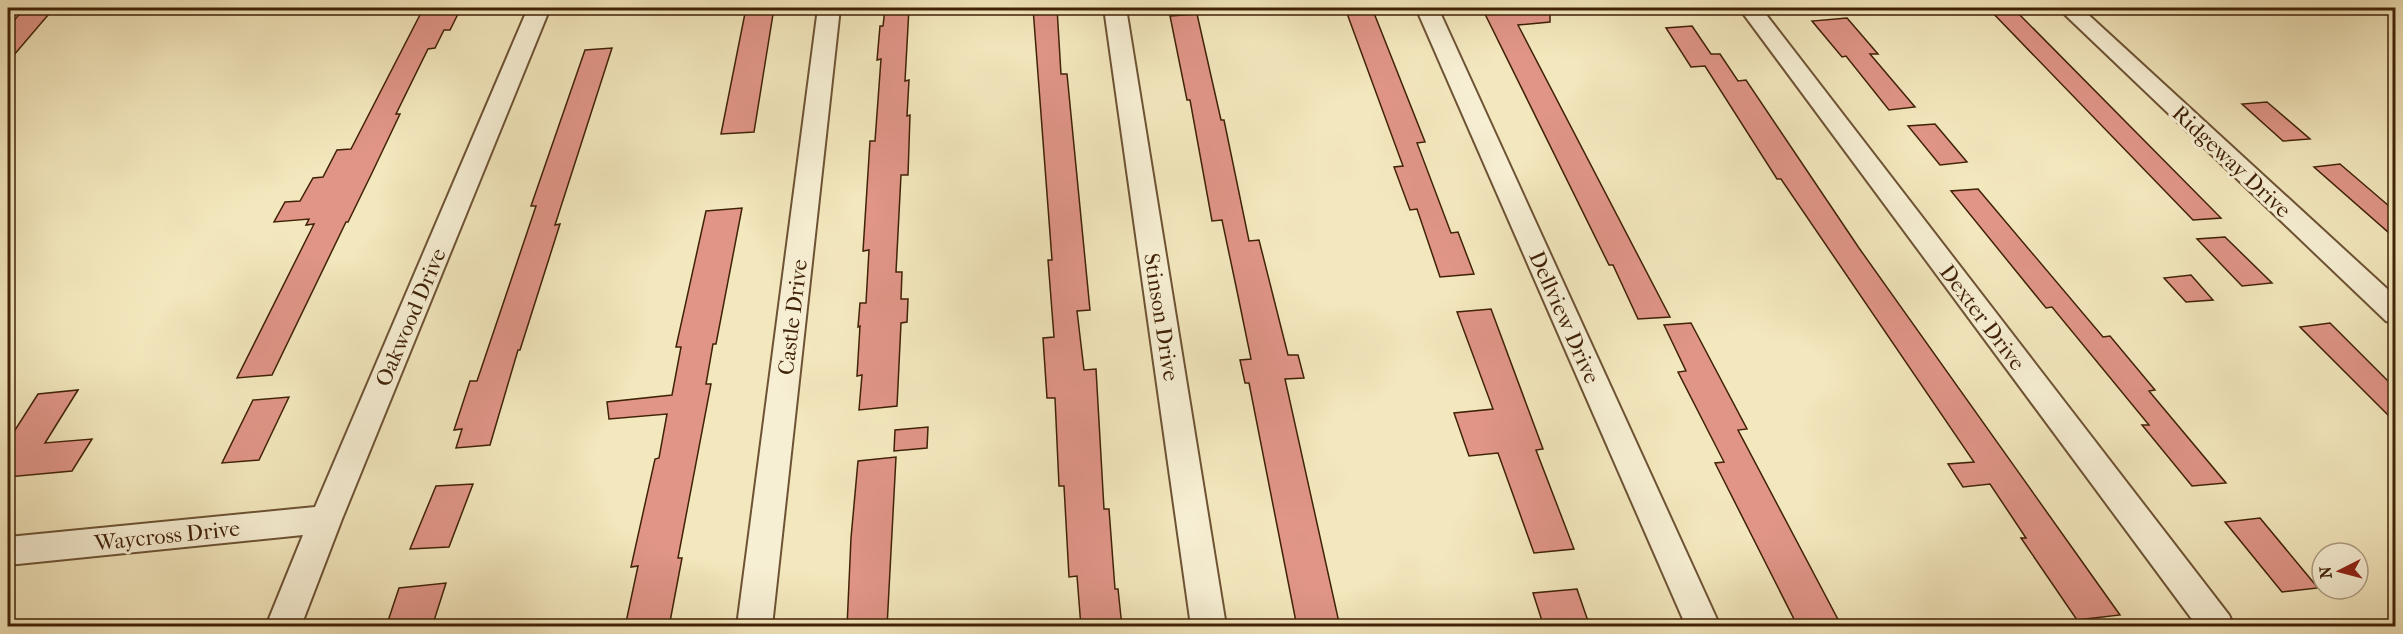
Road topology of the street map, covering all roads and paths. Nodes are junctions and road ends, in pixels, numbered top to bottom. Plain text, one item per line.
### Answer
1 (539, 8) edge
2 (829, 8) edge
3 (1115, 8) edge
4 (1427, 8) edge
5 (1750, 8) edge
6 (2069, 8) edge
7 (2396, 314) edge
8 (326, 519) junction
9 (8, 551) edge
10 (284, 627) edge
11 (754, 627) edge
12 (1209, 627) edge
13 (1703, 627) edge
14 (2217, 627) edge

1 - 8 street, Oakwood Drive
2 - 11 street, Castle Drive
3 - 12 street, Stinson Drive
4 - 13 street, Dellview Drive
5 - 14 street, Dexter Drive
6 - 7 street, Ridgeway Drive
8 - 9 street, Waycross Drive
8 - 10 street, Oakwood Drive

